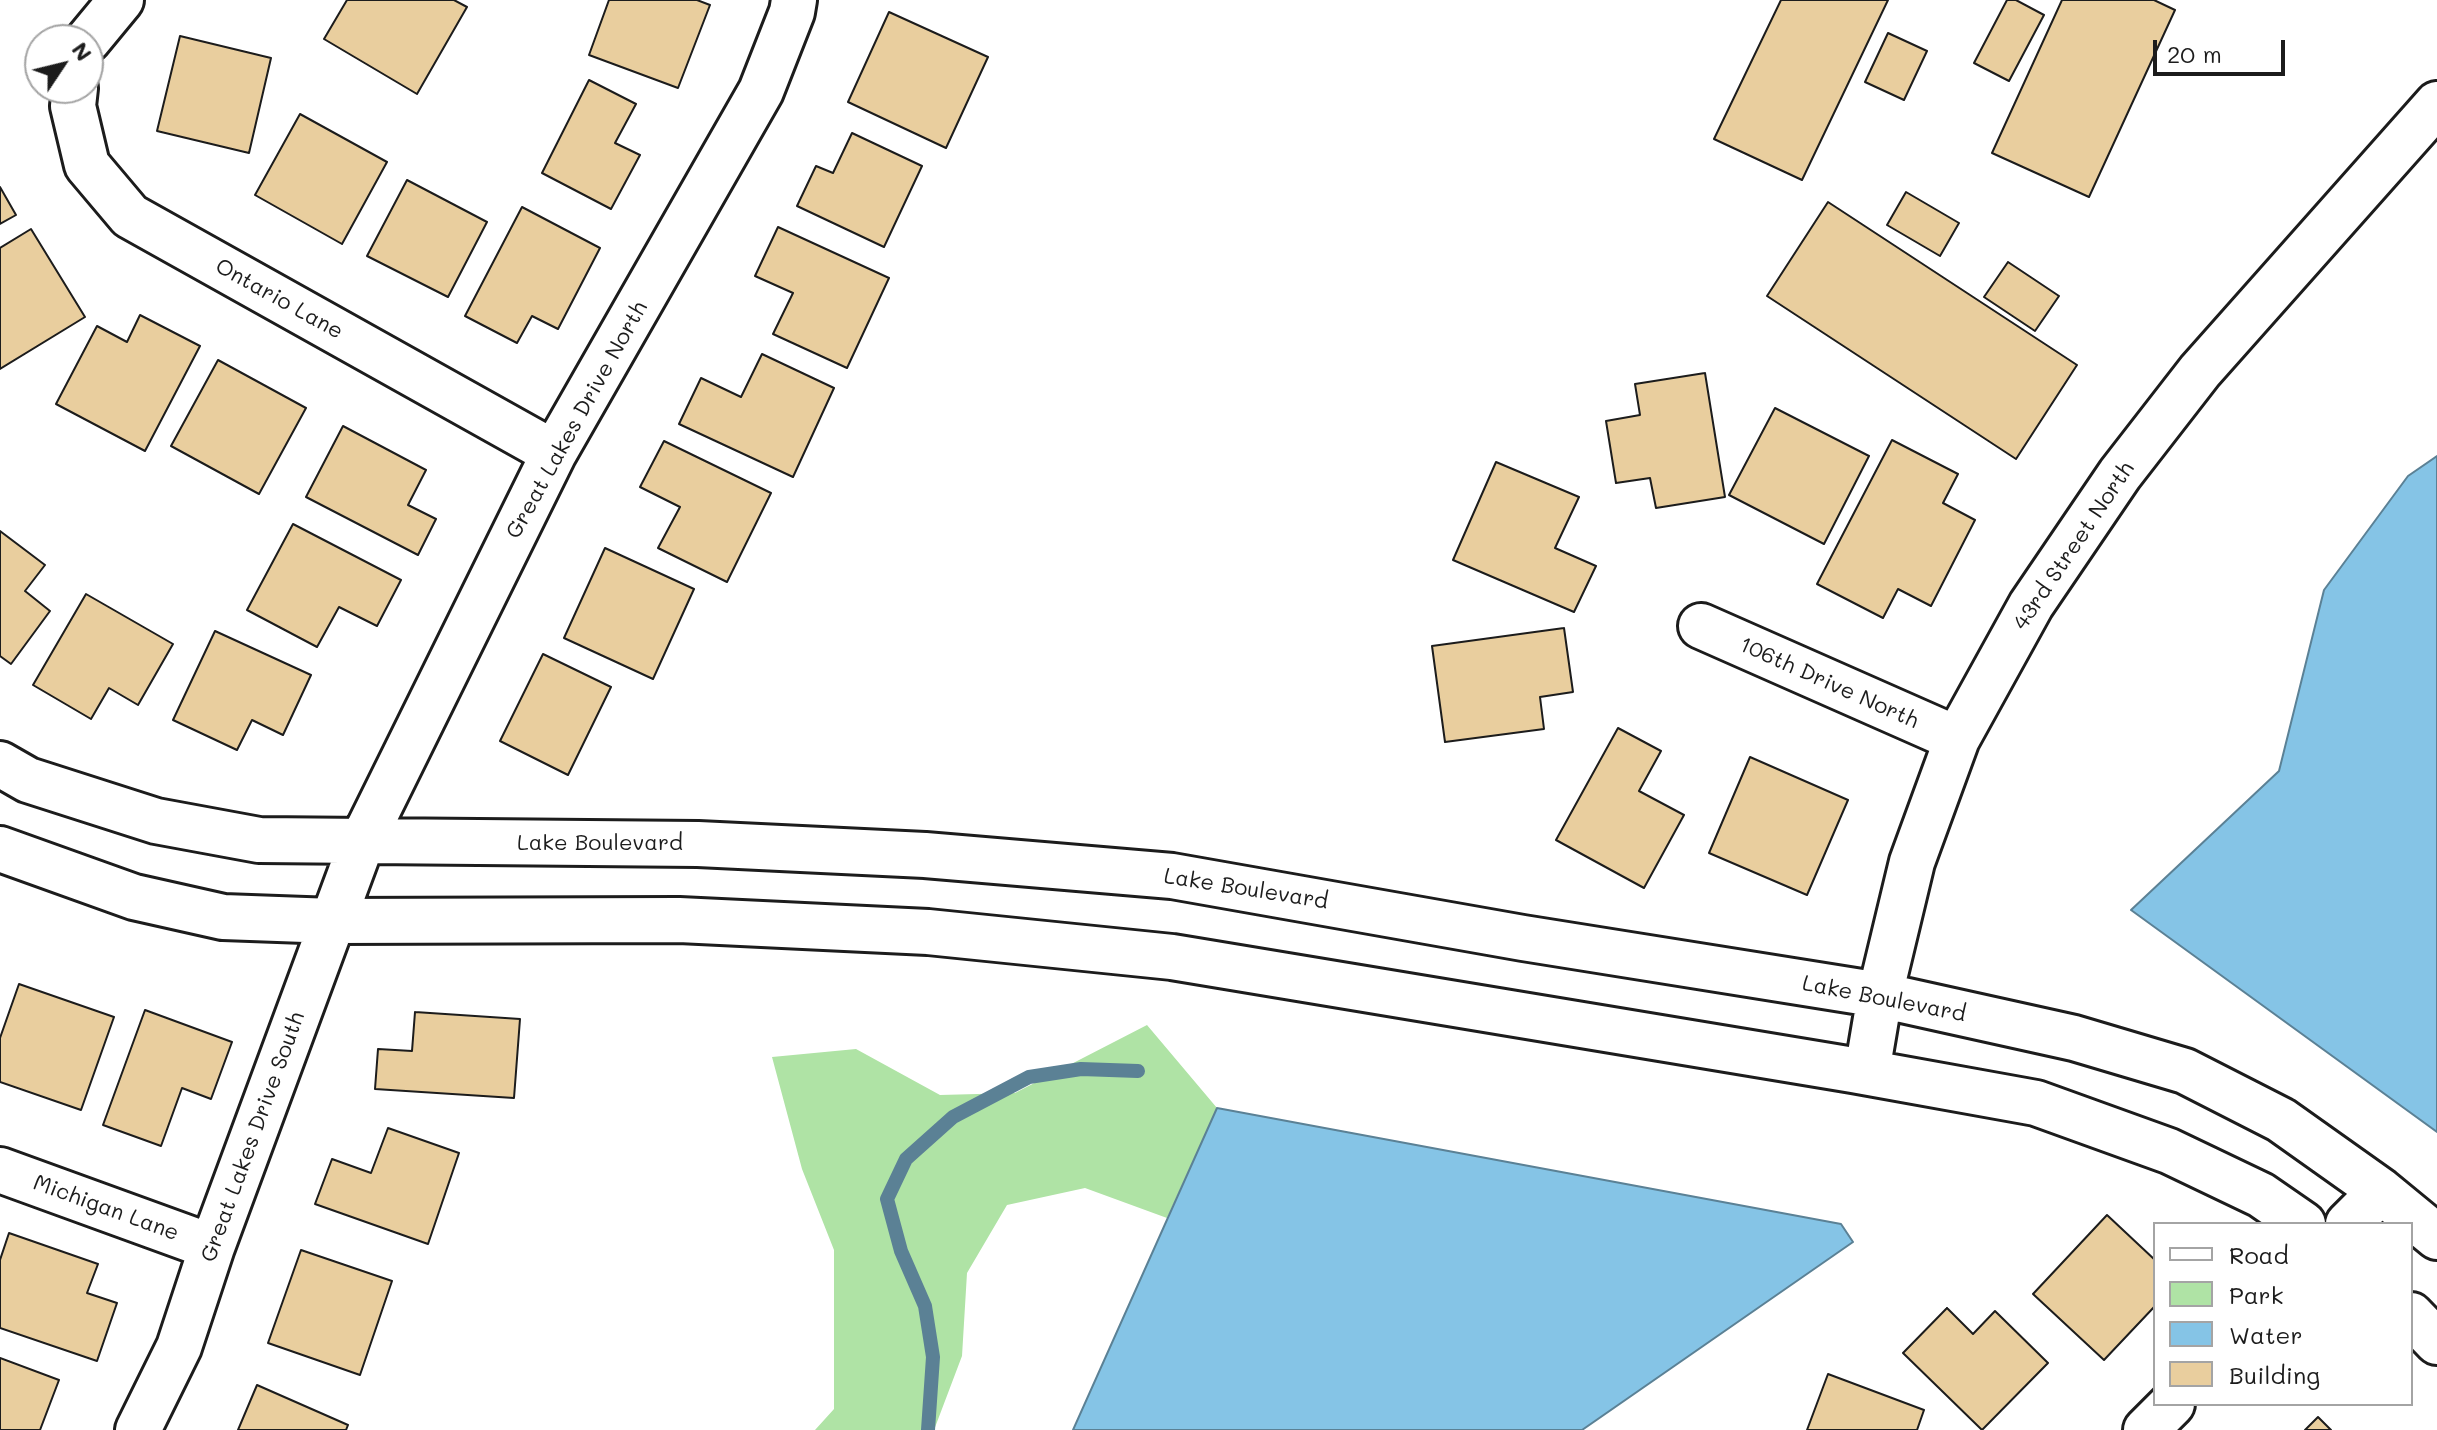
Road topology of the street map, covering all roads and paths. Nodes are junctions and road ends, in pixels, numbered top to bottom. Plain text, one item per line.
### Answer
1 (121, 0) edge
2 (794, 0) edge
3 (101, 24) edge
4 (73, 104) edge
5 (2437, 104) edge
6 (554, 453) junction
7 (1701, 626) dead end
8 (1957, 739) junction
9 (0, 764) edge
10 (362, 842) junction
11 (0, 849) edge
12 (333, 921) junction
13 (1880, 995) junction
14 (1867, 1072) junction
15 (0, 1170) edge
16 (2381, 1191) junction
17 (2300, 1222) edge
18 (2350, 1222) edge
19 (2437, 1237) edge
20 (212, 1247) junction
21 (2413, 1317) edge
22 (2437, 1342) edge
23 (2170, 1406) edge
24 (138, 1430) edge
25 (2146, 1430) edge

1 - 3 street
2 - 6 street, Great Lakes Drive North
4 - 6 street, Ontario Lane
5 - 8 street, 43rd Street North
6 - 10 street, Great Lakes Drive North
7 - 8 street, 106th Drive North
8 - 13 street, 43rd Street North
9 - 10 street, Lake Boulevard
10 - 12 street, Great Lakes Drive South
10 - 13 street, Lake Boulevard
11 - 12 street
12 - 14 street
12 - 20 street, Great Lakes Drive South
13 - 14 street, 43rd Street North
13 - 16 street, Lake Boulevard
14 - 17 street
15 - 20 street, Michigan Lane
16 - 18 street
16 - 19 street, Lake Boulevard
20 - 24 street, Great Lakes Drive South
21 - 22 street
23 - 25 street

